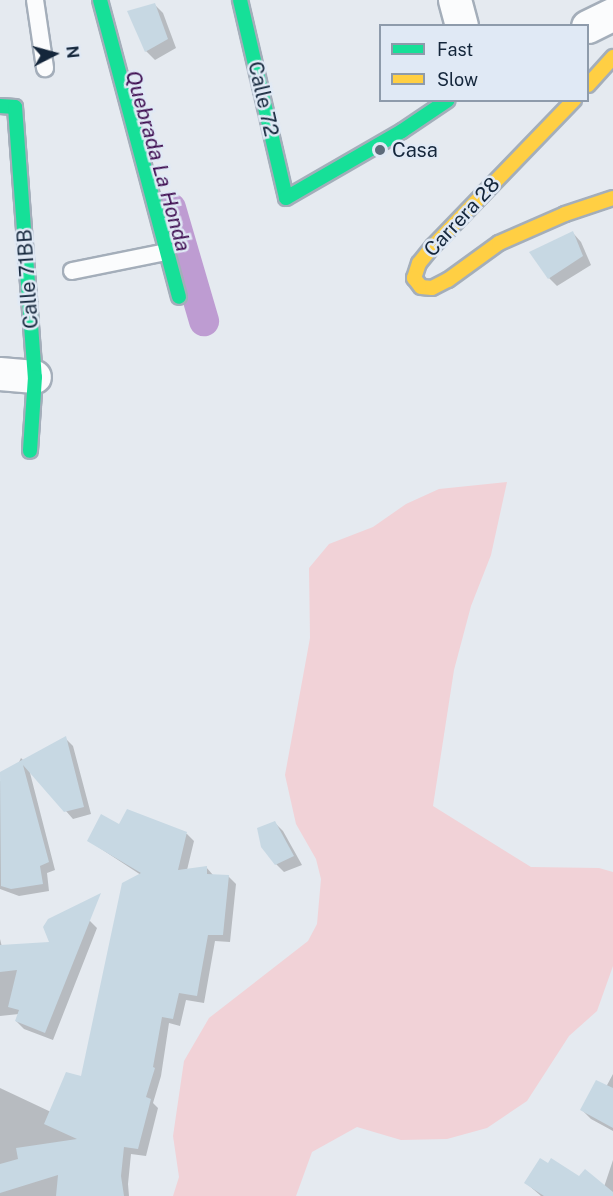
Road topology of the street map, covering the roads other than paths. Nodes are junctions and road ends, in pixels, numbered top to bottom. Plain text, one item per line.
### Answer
1 (35, 0) edge
2 (100, 0) edge
3 (240, 0) edge
4 (455, 0) edge
5 (613, 15) edge
6 (461, 24) edge
7 (589, 27) edge
8 (613, 57) edge
9 (45, 68) dead end
10 (589, 84) edge
11 (445, 102) edge
12 (572, 102) edge
13 (0, 106) edge
14 (613, 198) edge
15 (166, 252) junction
16 (72, 271) dead end
17 (178, 297) dead end
18 (0, 374) edge
19 (35, 377) junction
20 (30, 451) dead end

1 - 9 lane
2 - 15 street
3 - 11 street, Calle 72
4 - 6 street
5 - 7 street
8 - 10 street
12 - 14 street, Carrera 28
13 - 19 street, Calle 71BB
15 - 16 lane
15 - 17 street
18 - 19 street
19 - 20 street, Calle 71BB

